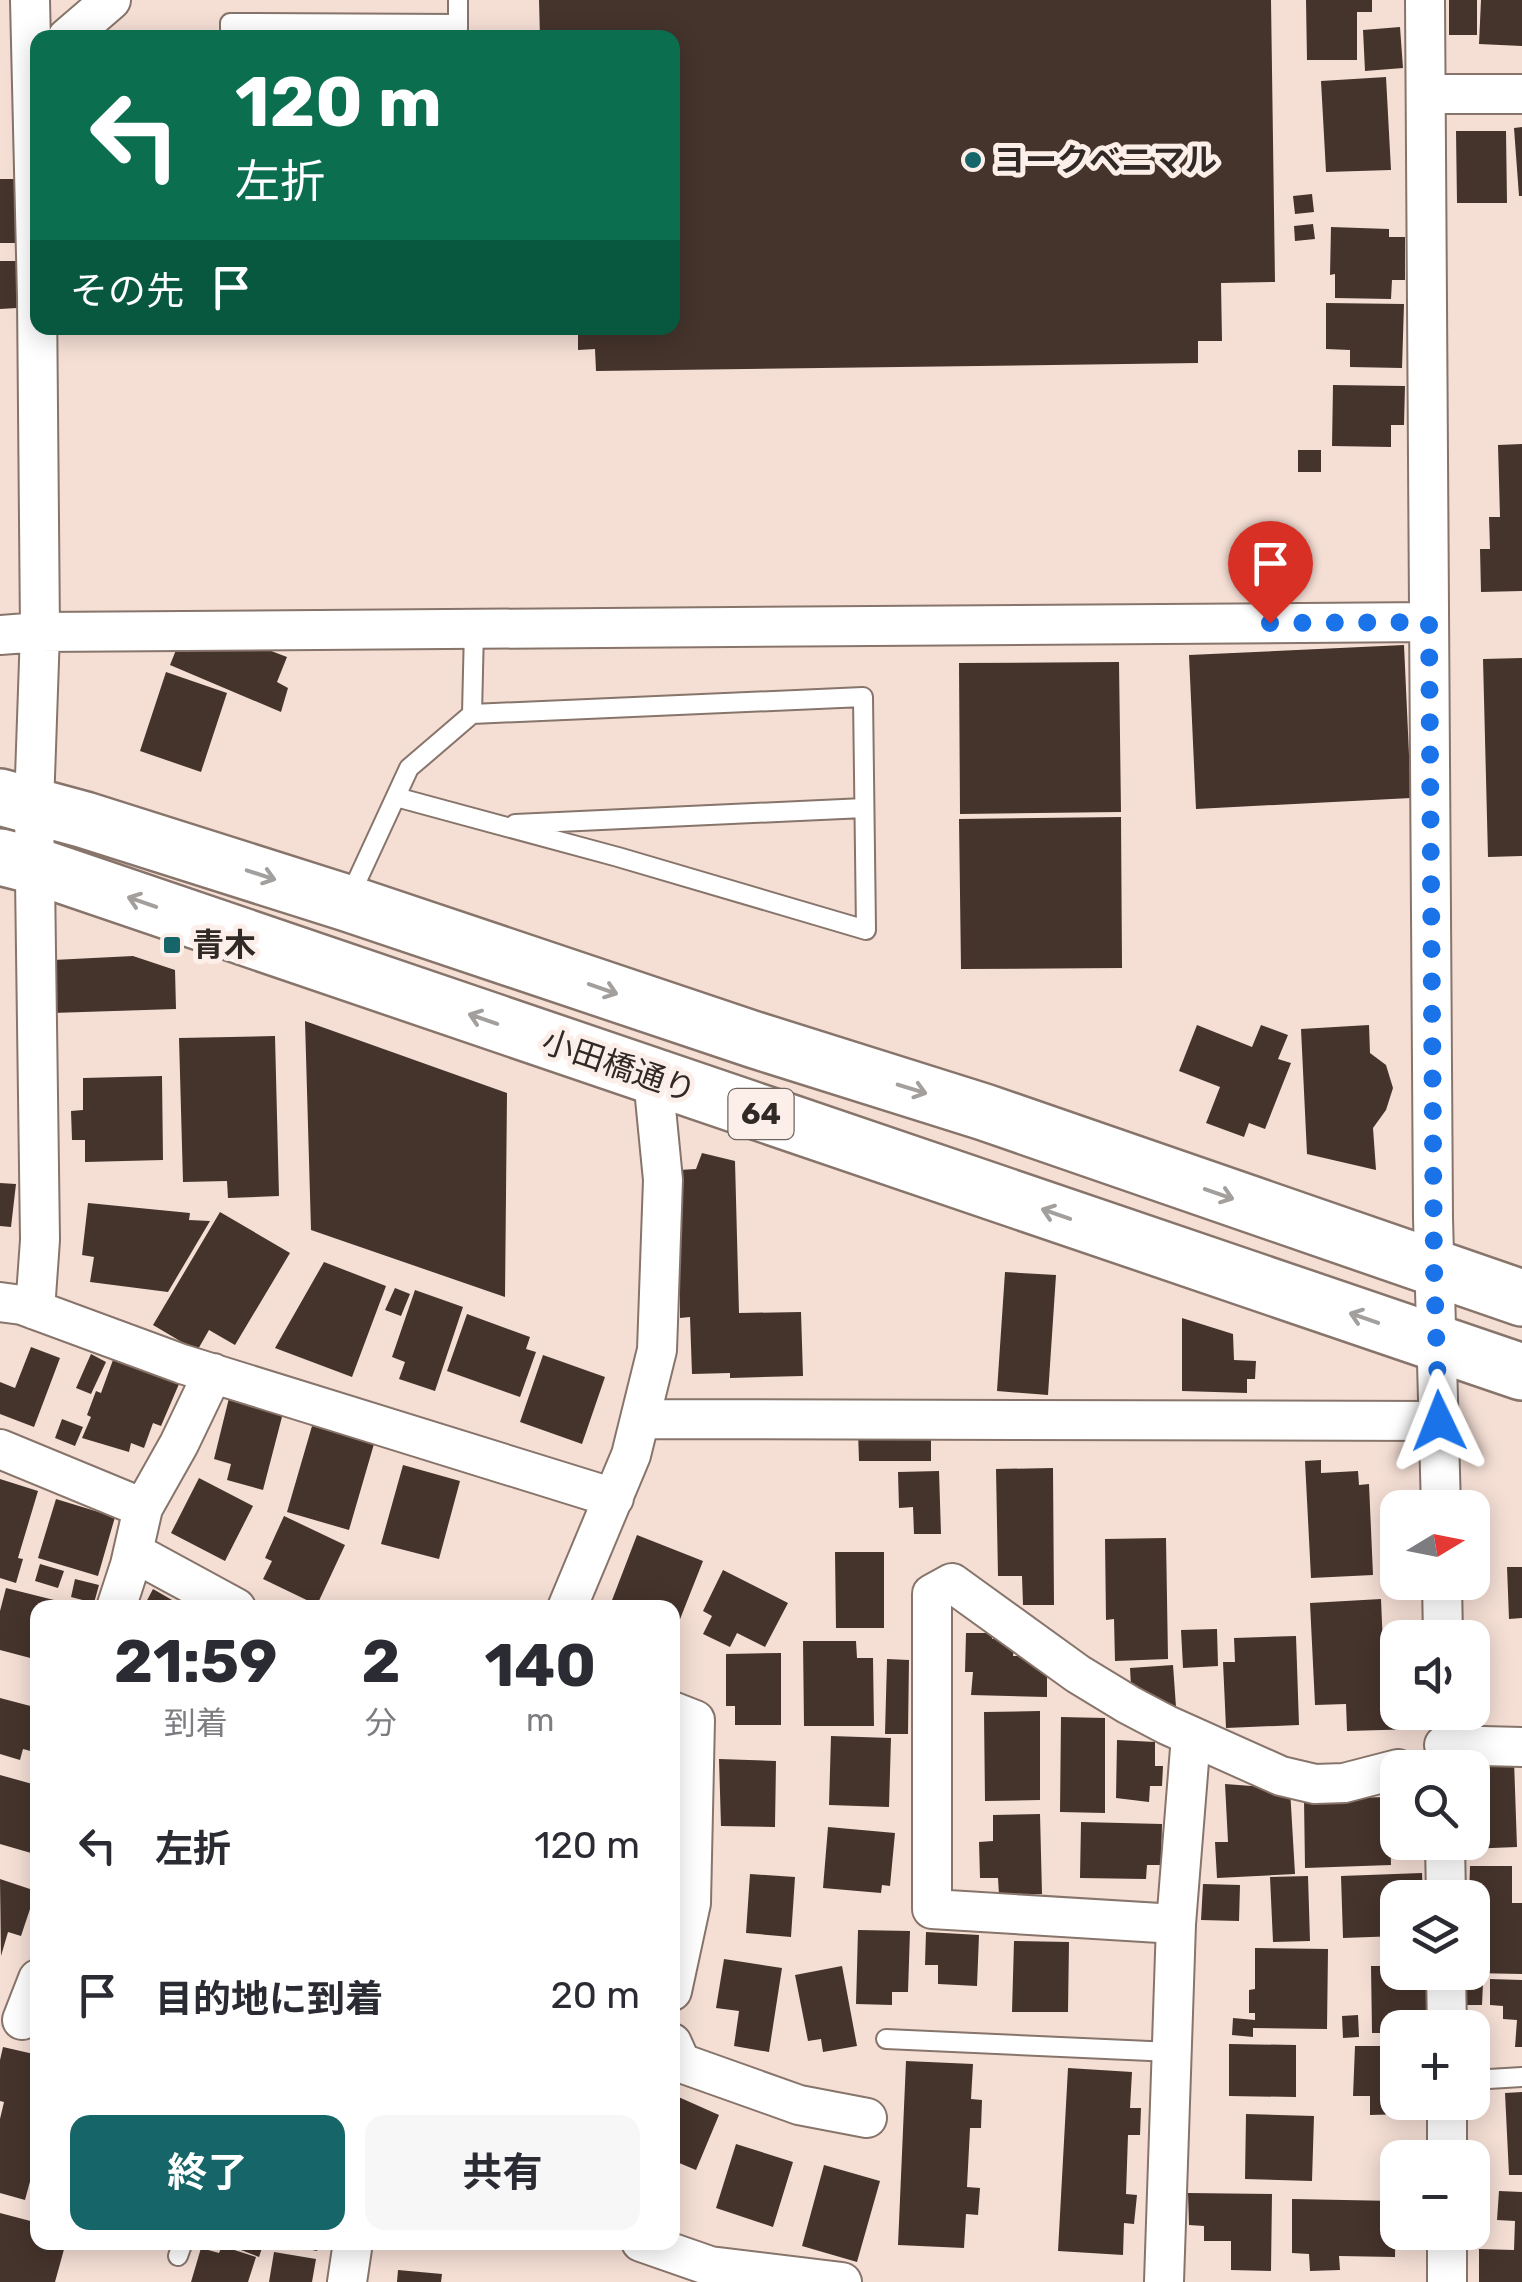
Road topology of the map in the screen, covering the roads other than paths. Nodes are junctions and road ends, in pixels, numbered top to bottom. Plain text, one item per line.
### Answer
1 (30, 0) edge
2 (112, 0) edge
3 (458, 0) edge
4 (1425, 0) edge
5 (32, 30) edge
6 (76, 30) edge
7 (230, 30) edge
8 (354, 30) edge
9 (458, 30) edge
10 (30, 69) edge
11 (0, 94) edge
12 (1426, 94) junction
13 (1522, 94) edge
14 (37, 335) edge
15 (1429, 622) junction
16 (474, 629) junction
17 (40, 632) junction
18 (0, 635) edge
19 (472, 714) junction
20 (396, 797) junction
21 (17, 802) edge
22 (864, 808) junction
23 (498, 825) junction
24 (18, 861) edge
25 (347, 903) junction
26 (653, 1078) junction
27 (1434, 1269) junction
28 (1522, 1298) edge
29 (18, 1306) edge
30 (1435, 1342) junction
31 (1522, 1372) edge
32 (213, 1373) junction
33 (640, 1419) junction
34 (1439, 1421) junction
35 (0, 1448) edge
36 (1440, 1490) edge
37 (614, 1498) junction
38 (142, 1508) junction
39 (132, 1552) junction
40 (118, 1600) edge
41 (221, 1600) edge
42 (571, 1600) edge
43 (680, 1714) edge
44 (1190, 1736) junction
45 (1444, 1745) edge
46 (1522, 1747) edge
47 (1380, 1774) edge
48 (1176, 1924) junction
49 (680, 1954) edge
50 (886, 2039) dead end
51 (1172, 2052) junction
52 (680, 2061) edge
53 (1522, 2078) edge
54 (1490, 2079) edge
55 (867, 2118) dead end
56 (352, 2250) edge
57 (664, 2250) edge
58 (1447, 2250) edge
59 (348, 2282) edge
60 (842, 2282) edge
61 (1164, 2282) edge
62 (1447, 2282) edge

1 - 5 street
2 - 6 street
3 - 9 lane
4 - 12 street
7 - 8 lane
10 - 11 street
12 - 13 street
12 - 15 street
14 - 17 street
15 - 16 street
15 - 27 street
16 - 17 street
16 - 19 lane
17 - 18 street
17 - 21 street
19 - 20 lane
19 - 22 lane
20 - 23 lane
20 - 25 lane
21 - 24 street
21 -> 25 main road, 小田橋通り / 64
22 - 23 lane
22 - 23 lane
26 -> 24 main road, 小田橋通り / 64
24 - 29 street
25 -> 27 main road, 小田橋通り / 64
30 -> 26 main road, 小田橋通り / 64
26 - 33 street
27 - 28 main road, 小田橋通り / 64
27 - 30 street
29 - 32 street
30 - 31 main road, 小田橋通り / 64
30 - 34 street
32 - 37 street
32 - 38 street
33 - 34 street
33 - 37 street
34 - 36 street
35 - 38 street
37 - 42 street
38 - 39 street
39 - 40 street
39 - 41 street
43 - 49 street
44 - 47 street
44 - 48 street
44 - 48 street
45 - 46 street
48 - 51 street
50 - 51 lane
51 - 61 street
52 - 55 street
53 - 54 lane
56 - 59 street
57 - 60 street
58 - 62 street

